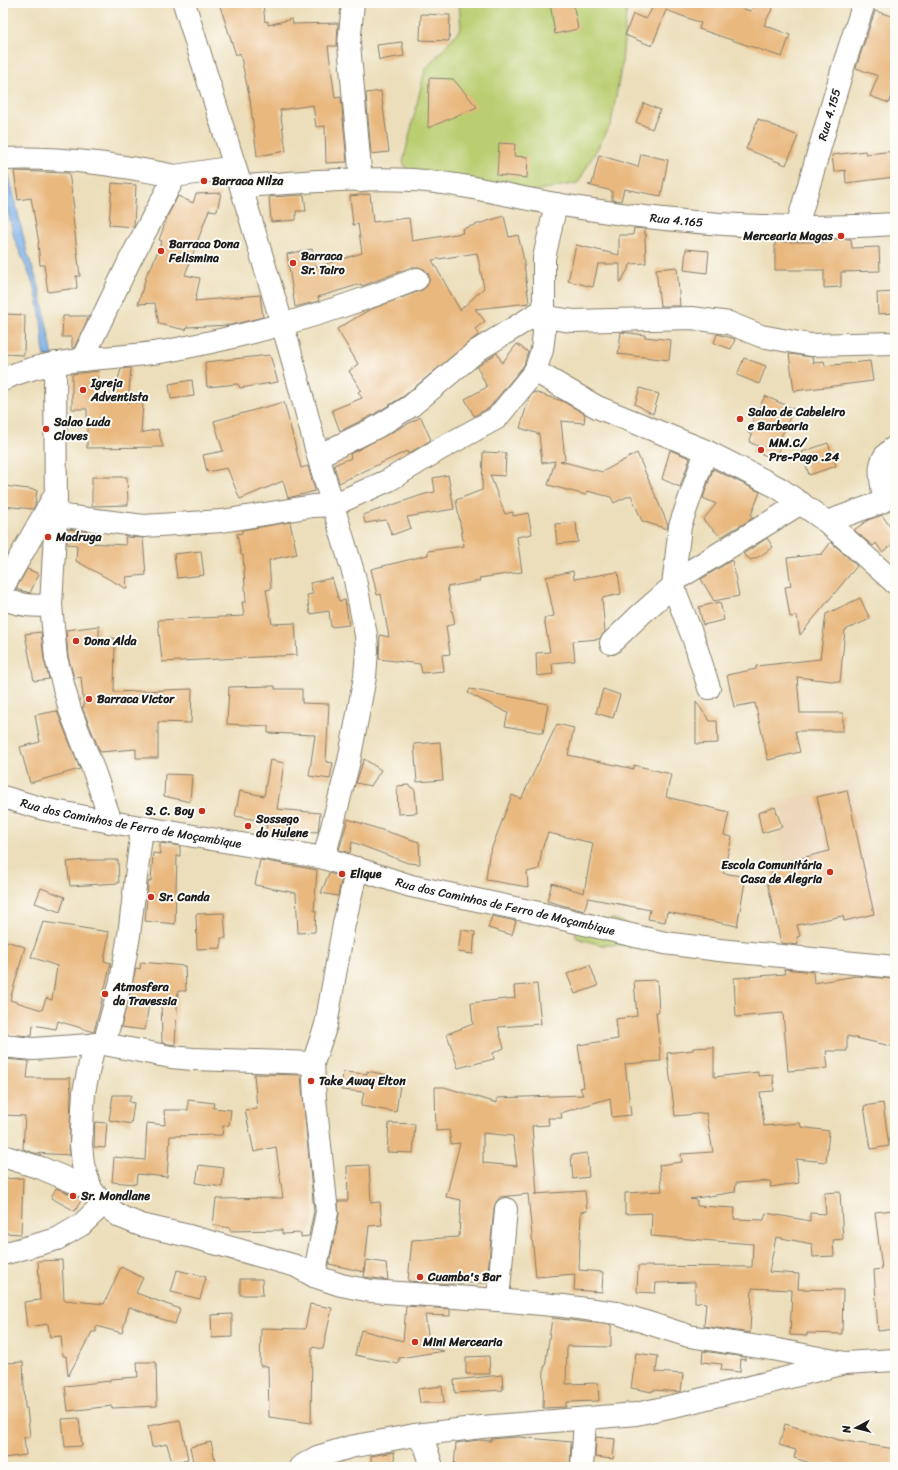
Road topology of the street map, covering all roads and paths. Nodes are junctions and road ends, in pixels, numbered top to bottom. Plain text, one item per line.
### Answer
1 (184, 3) edge
2 (353, 3) edge
3 (864, 3) edge
4 (3, 159) edge
5 (175, 176) junction
6 (238, 176) junction
7 (361, 180) junction
8 (556, 204) junction
9 (895, 224) edge
10 (798, 226) junction
11 (417, 279) dead end
12 (544, 314) junction
13 (282, 324) junction
14 (895, 344) edge
15 (82, 360) junction
16 (55, 363) junction
17 (535, 371) junction
18 (3, 380) edge
19 (895, 447) edge
20 (706, 450) junction
21 (318, 456) junction
22 (801, 503) junction
23 (56, 505) junction
24 (333, 505) junction
25 (827, 522) junction
26 (895, 583) edge
27 (673, 586) junction
28 (3, 587) edge
29 (3, 598) edge
30 (51, 605) junction
31 (611, 643) dead end
32 (709, 688) dead end
33 (3, 797) edge
34 (111, 822) junction
35 (142, 828) junction
36 (324, 858) junction
37 (358, 868) junction
38 (895, 967) edge
39 (99, 1044) junction
40 (3, 1046) edge
41 (313, 1063) junction
42 (3, 1156) edge
43 (97, 1197) junction
44 (506, 1209) dead end
45 (3, 1254) edge
46 (314, 1276) junction
47 (498, 1300) junction
48 (895, 1360) edge
49 (845, 1363) junction
50 (585, 1420) junction
51 (415, 1435) junction
52 (300, 1467) edge
53 (432, 1467) edge
54 (582, 1467) edge

1 - 6 street
2 - 7 street
3 - 10 street, Rua 4.155
4 - 5 street, Rua 4.165
5 - 6 street, Rua 4.165
5 - 15 street
6 - 7 street, Rua 4.165
6 - 13 street
7 - 8 street, Rua 4.165
8 - 10 street, Rua 4.165
8 - 12 street
9 - 10 street, Rua 4.165
11 - 13 street
12 - 14 street
12 - 17 street
12 - 21 street
13 - 15 street
13 - 21 street
15 - 16 street
16 - 18 street
16 - 23 street
17 - 20 street
17 - 24 street
19 - 25 street
20 - 22 street
20 - 27 street
21 - 24 street
22 - 25 street
22 - 27 street
23 - 24 street
23 - 28 street
23 - 30 street
24 - 36 street
25 - 26 street
27 - 31 street
27 - 32 street
29 - 30 street
30 - 34 street
33 - 34 street, Rua dos Caminhos de Ferro de Moçambique
34 - 35 street, Rua dos Caminhos de Ferro de Moçambique
35 - 36 street, Rua dos Caminhos de Ferro de Moçambique
35 - 39 street
36 - 37 street, Rua dos Caminhos de Ferro de Moçambique
37 - 38 street, Rua dos Caminhos de Ferro de Moçambique
37 - 41 street
39 - 40 street
39 - 41 street
39 - 43 street
41 - 46 street
42 - 43 street
43 - 45 street
43 - 46 street
44 - 47 street
46 - 47 street
47 - 49 street
48 - 49 street
49 - 50 street
50 - 51 street
50 - 54 street
51 - 52 street
51 - 53 street

